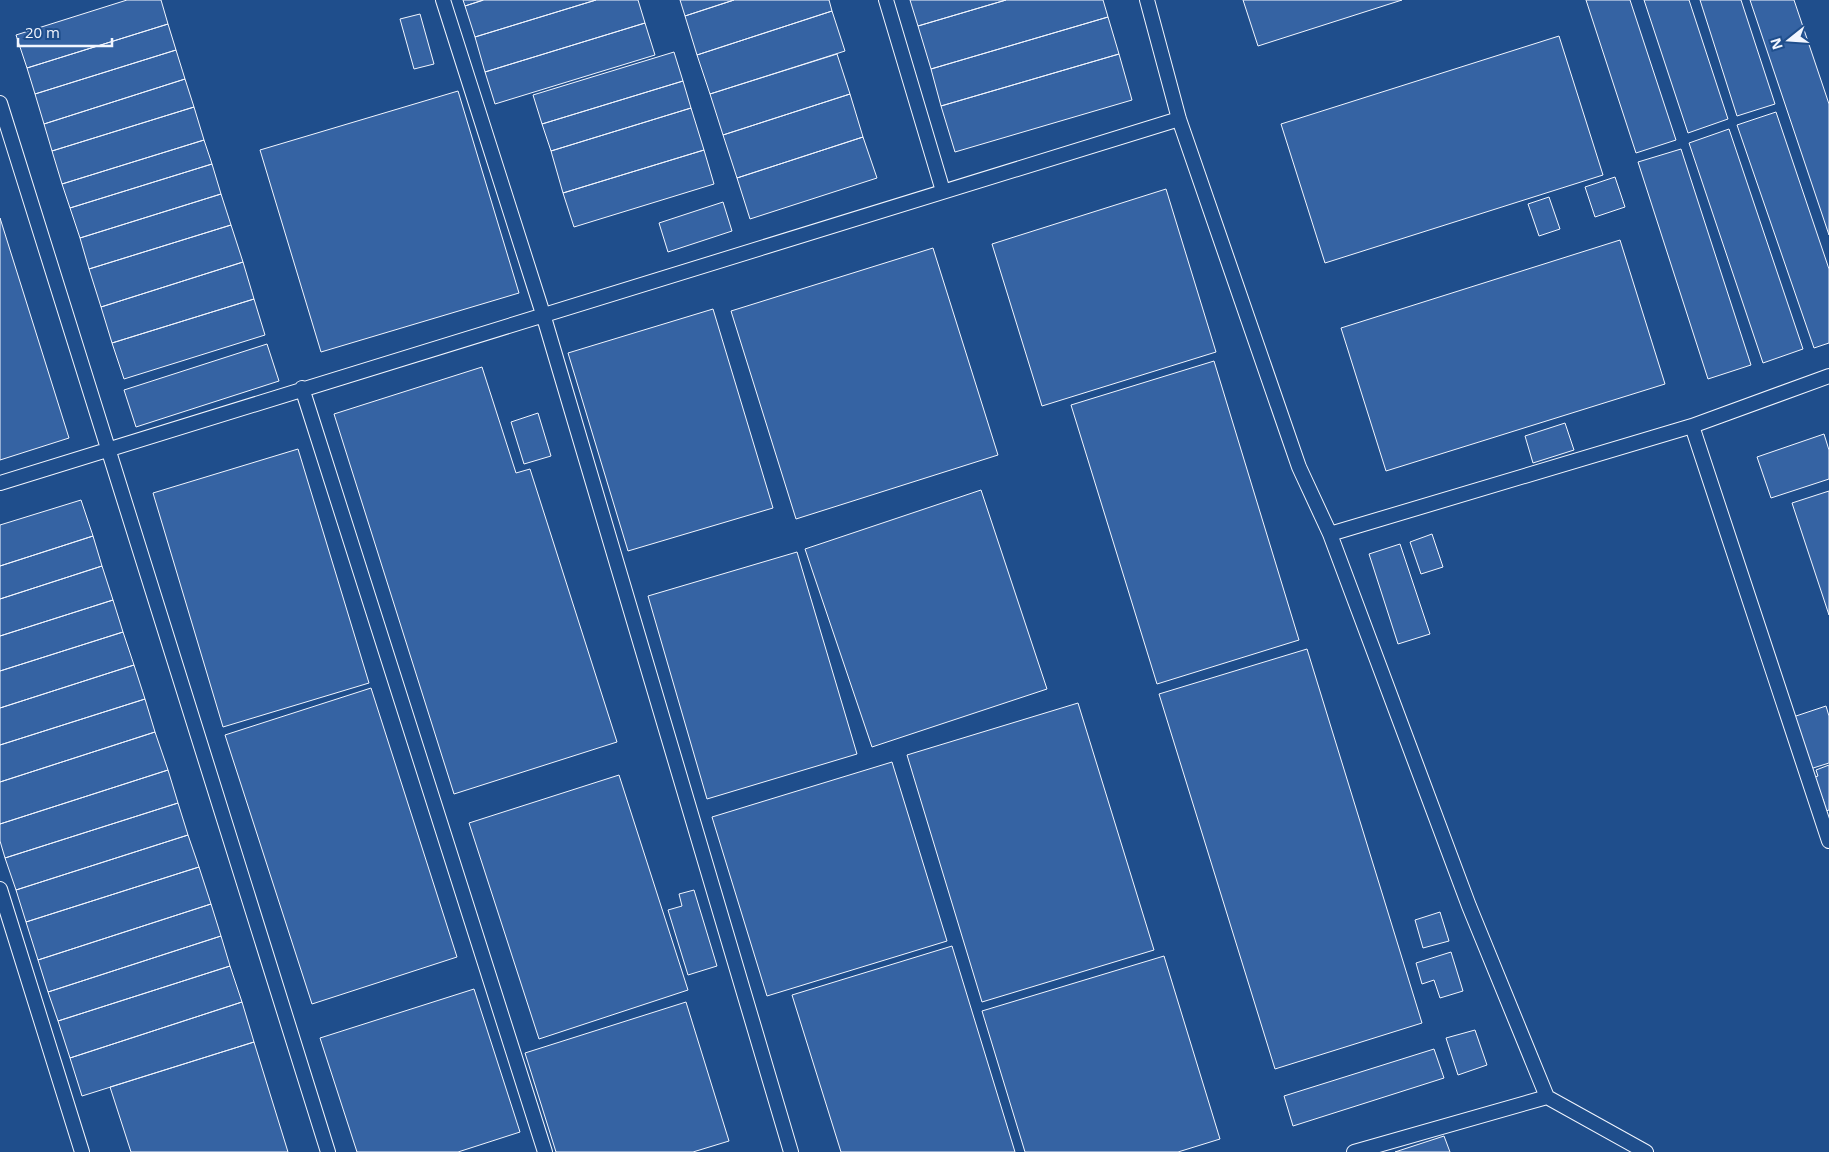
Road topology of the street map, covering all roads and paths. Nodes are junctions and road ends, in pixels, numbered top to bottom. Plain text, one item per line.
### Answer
1 (443, 0) edge
2 (886, 0) edge
3 (1147, 0) edge
4 (0, 103) edge
5 (1179, 118) junction
6 (943, 190) junction
7 (543, 314) junction
8 (1829, 376) edge
9 (302, 388) junction
10 (1692, 426) junction
11 (108, 448) junction
12 (0, 483) edge
13 (1330, 534) junction
14 (1829, 841) edge
15 (0, 889) edge
16 (1547, 1097) junction
17 (82, 1152) edge
18 (328, 1152) edge
19 (545, 1152) edge
20 (790, 1152) edge
21 (1354, 1152) edge
22 (1646, 1152) edge

1 - 7 lane
2 - 6 lane
3 - 5 lane
4 - 11 lane
5 - 6 lane
5 - 13 lane
6 - 7 lane
7 - 9 lane
7 - 20 lane
8 - 10 lane
9 - 11 lane
9 - 19 lane
10 - 13 lane
10 - 14 lane
11 - 12 lane
11 - 18 lane
13 - 16 lane
15 - 17 lane
16 - 21 lane
16 - 22 lane

